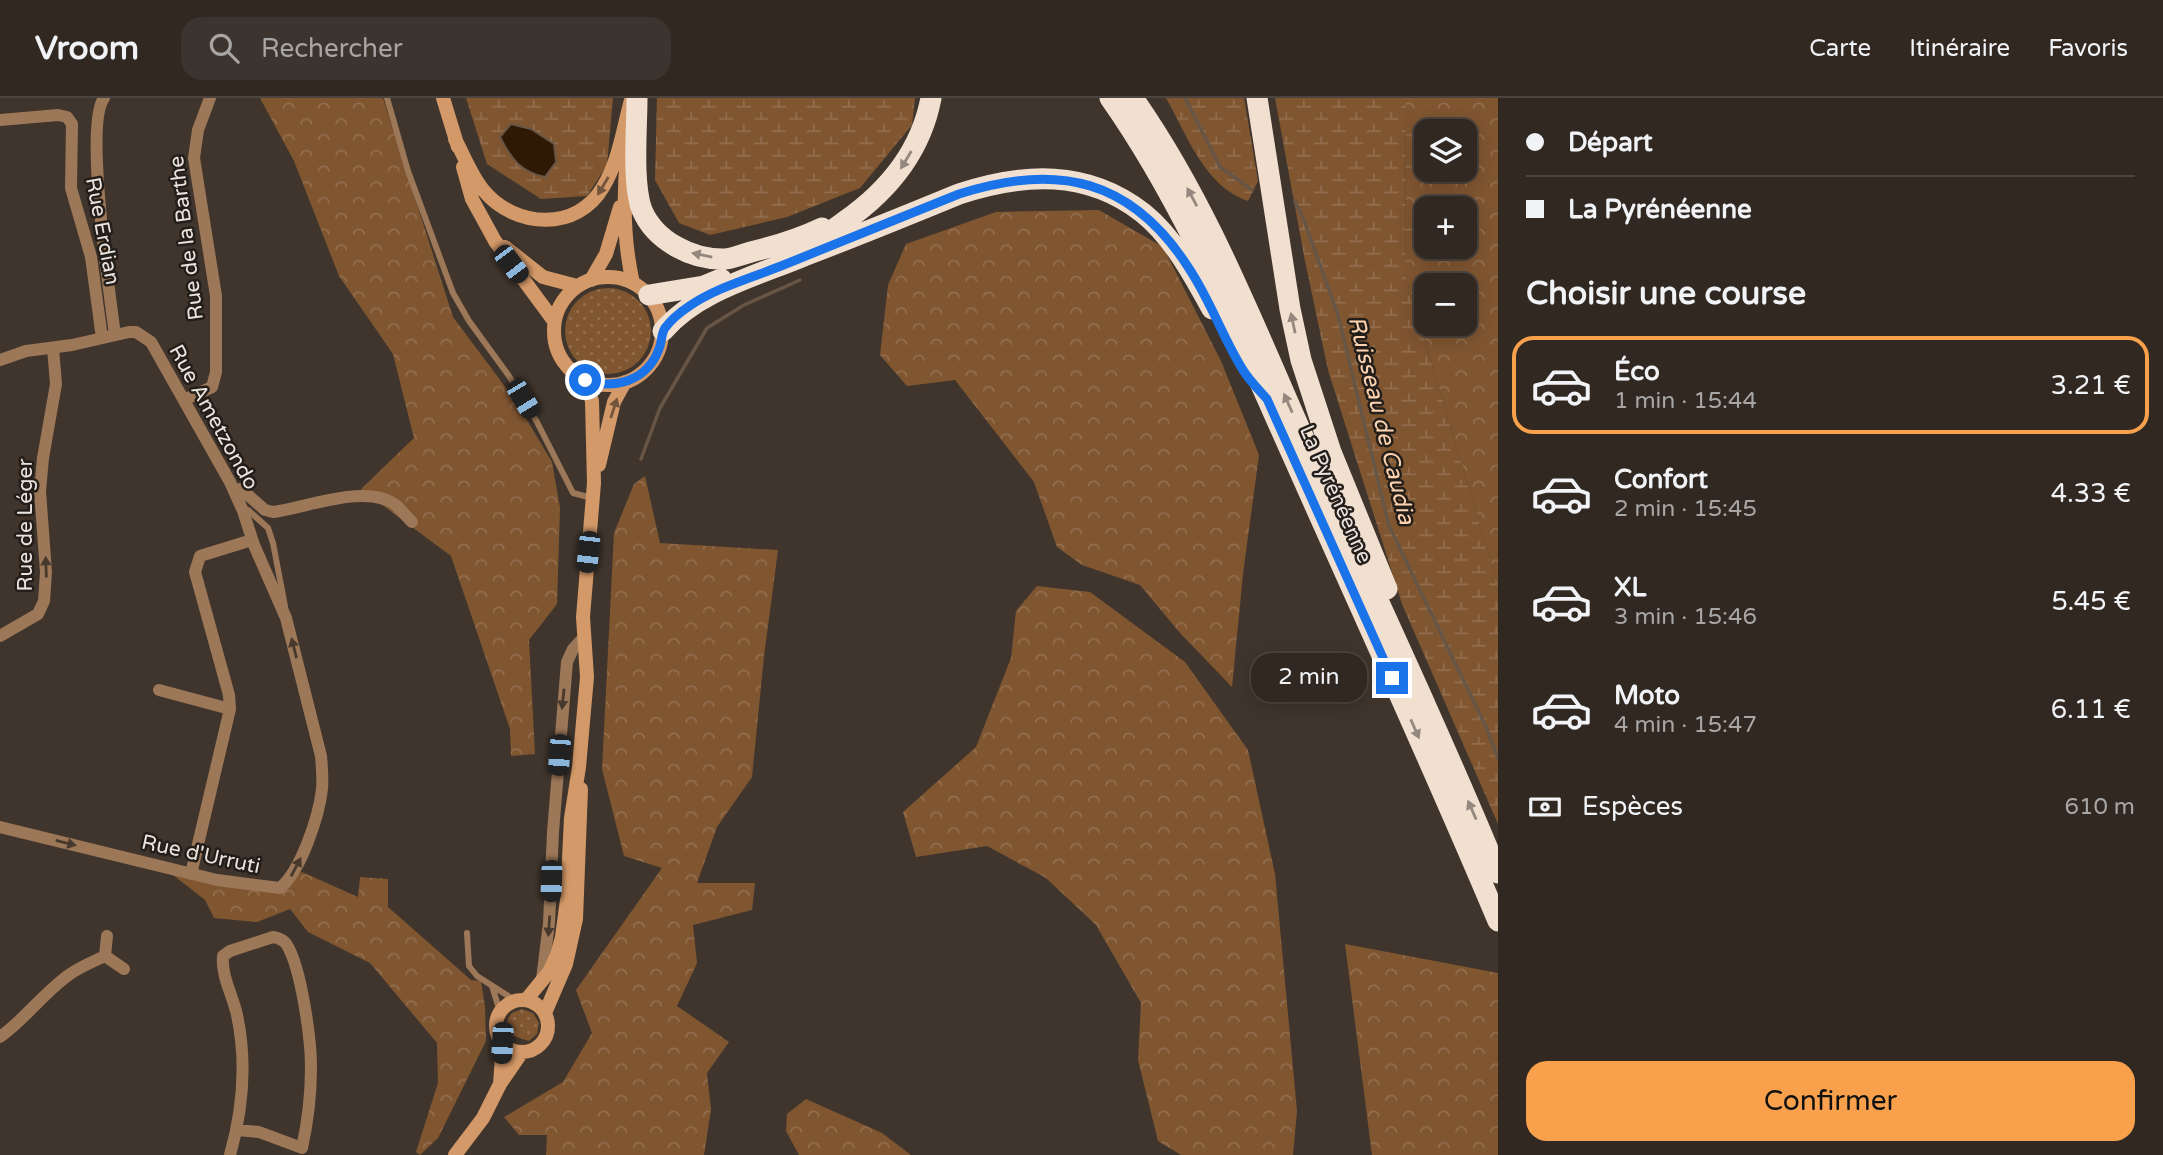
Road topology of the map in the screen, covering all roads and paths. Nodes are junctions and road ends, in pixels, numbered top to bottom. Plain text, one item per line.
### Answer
1 (104, 98) edge
2 (210, 98) edge
3 (387, 98) edge
4 (443, 98) edge
5 (634, 98) edge
6 (931, 98) edge
7 (1110, 98) edge
8 (1133, 98) edge
9 (1258, 98) edge
10 (0, 120) edge
11 (455, 139) junction
12 (623, 197) junction
13 (859, 211) junction
14 (495, 242) junction
15 (584, 283) junction
16 (641, 289) junction
17 (554, 321) junction
18 (663, 331) junction
19 (108, 337) junction
20 (53, 348) junction
21 (0, 360) edge
22 (585, 380) junction
23 (625, 383) junction
24 (1267, 399) junction
25 (184, 401) junction
26 (594, 483) junction
27 (234, 491) junction
28 (594, 499) junction
29 (243, 511) junction
30 (273, 512) junction
31 (412, 523) dead end
32 (268, 528) junction
33 (252, 540) junction
34 (281, 608) junction
35 (0, 636) edge
36 (584, 636) junction
37 (159, 690) dead end
38 (230, 709) junction
39 (1438, 733) junction
40 (579, 767) junction
41 (0, 827) edge
42 (1498, 873) edge
43 (191, 874) junction
44 (1498, 921) edge
45 (467, 933) dead end
46 (124, 968) dead end
47 (541, 981) junction
48 (492, 986) junction
49 (521, 1000) junction
50 (500, 1012) junction
51 (545, 1013) junction
52 (0, 1037) edge
53 (502, 1043) junction
54 (522, 1052) junction
55 (500, 1084) junction
56 (237, 1130) junction
57 (304, 1151) edge
58 (230, 1155) edge
59 (454, 1155) edge

1 - 19 street
2 - 25 street, Rue de la Barthe
3 - 28 lane
4 - 11 main road
5 -> 11 main road
5 - 12 main road
13 -> 5 highway
6 -> 13 highway
7 - 24 highway, La Pyrénéenne
39 -> 8 highway, La Pyrénéenne
39 -> 9 highway
10 - 19 street, Rue Erdian
11 - 14 main road
12 - 15 main road
12 - 16 main road
13 - 16 highway
14 - 15 main road
14 - 17 main road
15 - 16 main road
15 - 17 main road
16 - 18 main road
17 - 22 main road
18 - 23 main road
18 - 24 highway
19 - 20 street, Rue Ametzondo
19 - 25 street, Rue Ametzondo
20 - 21 street, Rue Ametzondo
35 -> 20 street, Rue de Léger
22 - 23 main road
22 - 26 main road
26 -> 23 main road
24 -> 44 highway, La Pyrénéenne
25 - 27 street, Rue Ametzondo
26 - 28 main road
27 - 29 street, Rue Ametzondo
27 - 30 street
28 - 36 main road
29 - 32 lane
29 - 33 street, Rue Ametzondo
30 - 31 street
30 - 32 lane
32 - 34 lane
33 - 34 street, Rue d'Urruti
33 - 38 street
43 -> 34 street, Rue d'Urruti
36 - 40 main road
36 -> 47 street
37 - 38 street
38 - 43 street
42 -> 39 highway, La Pyrénéenne
40 - 47 main road
40 - 51 main road
41 -> 43 street, Rue d'Urruti
45 - 48 lane
46 - 52 street
47 - 49 main road
48 - 49 lane
48 - 50 lane
49 - 50 main road
49 - 51 main road
50 - 53 main road
51 - 54 main road
53 - 54 main road
53 - 55 main road
54 - 55 main road
55 - 59 main road
56 - 57 street
56 - 57 street
56 - 58 street

